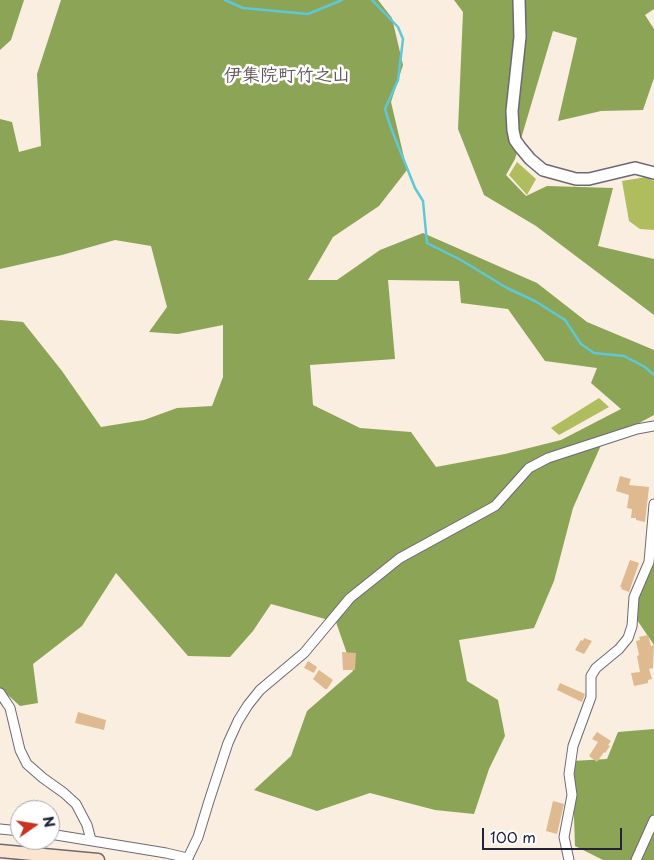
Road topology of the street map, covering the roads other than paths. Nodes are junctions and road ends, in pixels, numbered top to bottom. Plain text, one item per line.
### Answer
1 (519, 0) edge
2 (654, 172) edge
3 (654, 426) edge
4 (654, 504) edge
5 (0, 693) edge
6 (654, 820) edge
7 (60, 835) edge
8 (91, 840) junction
9 (0, 851) edge
10 (187, 859) edge
11 (98, 860) edge
12 (569, 860) edge
13 (636, 860) edge

1 - 2 street
3 - 10 street
4 - 12 street
5 - 8 street
6 - 13 street
7 - 8 street
8 - 10 street
9 - 11 main road

